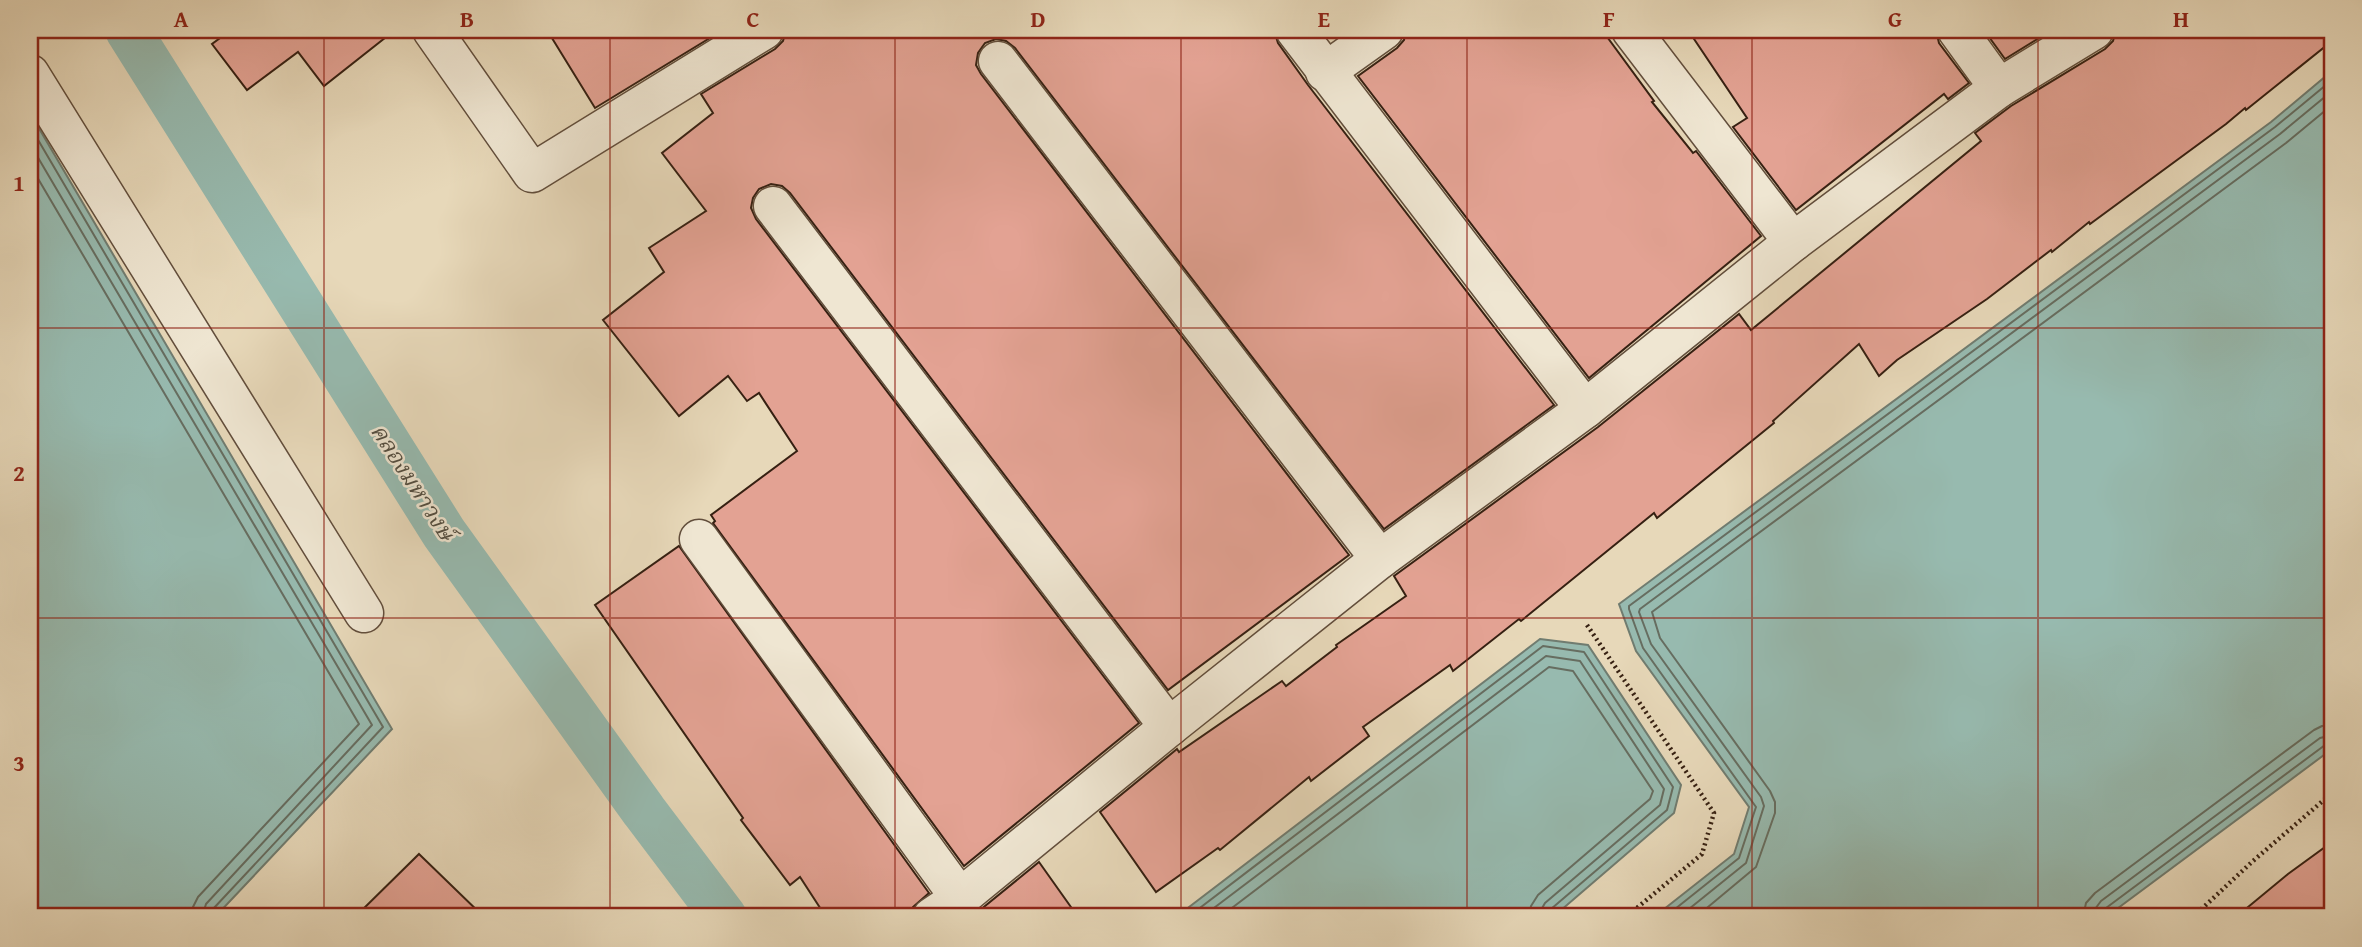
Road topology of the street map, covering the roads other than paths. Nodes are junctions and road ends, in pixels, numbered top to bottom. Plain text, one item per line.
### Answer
1 (432, 30) edge
2 (764, 30) edge
3 (1295, 30) edge
4 (1384, 30) edge
5 (1631, 30) edge
6 (1957, 30) edge
7 (2094, 30) edge
8 (998, 61) dead end
9 (1325, 72) junction
10 (30, 74) edge
11 (1999, 88) junction
12 (773, 206) dead end
13 (1794, 242) junction
14 (1585, 409) junction
15 (699, 539) dead end
16 (1380, 559) junction
17 (364, 613) dead end
18 (1169, 727) junction
19 (946, 907) edge

1 - 2 street
3 - 9 street
4 - 9 street
5 - 13 street
6 - 11 street
7 - 11 street
8 - 16 street
9 - 14 street
10 - 17 street
11 - 13 street
12 - 18 street
13 - 14 street
14 - 16 street
15 - 19 street
16 - 18 street
18 - 19 street

